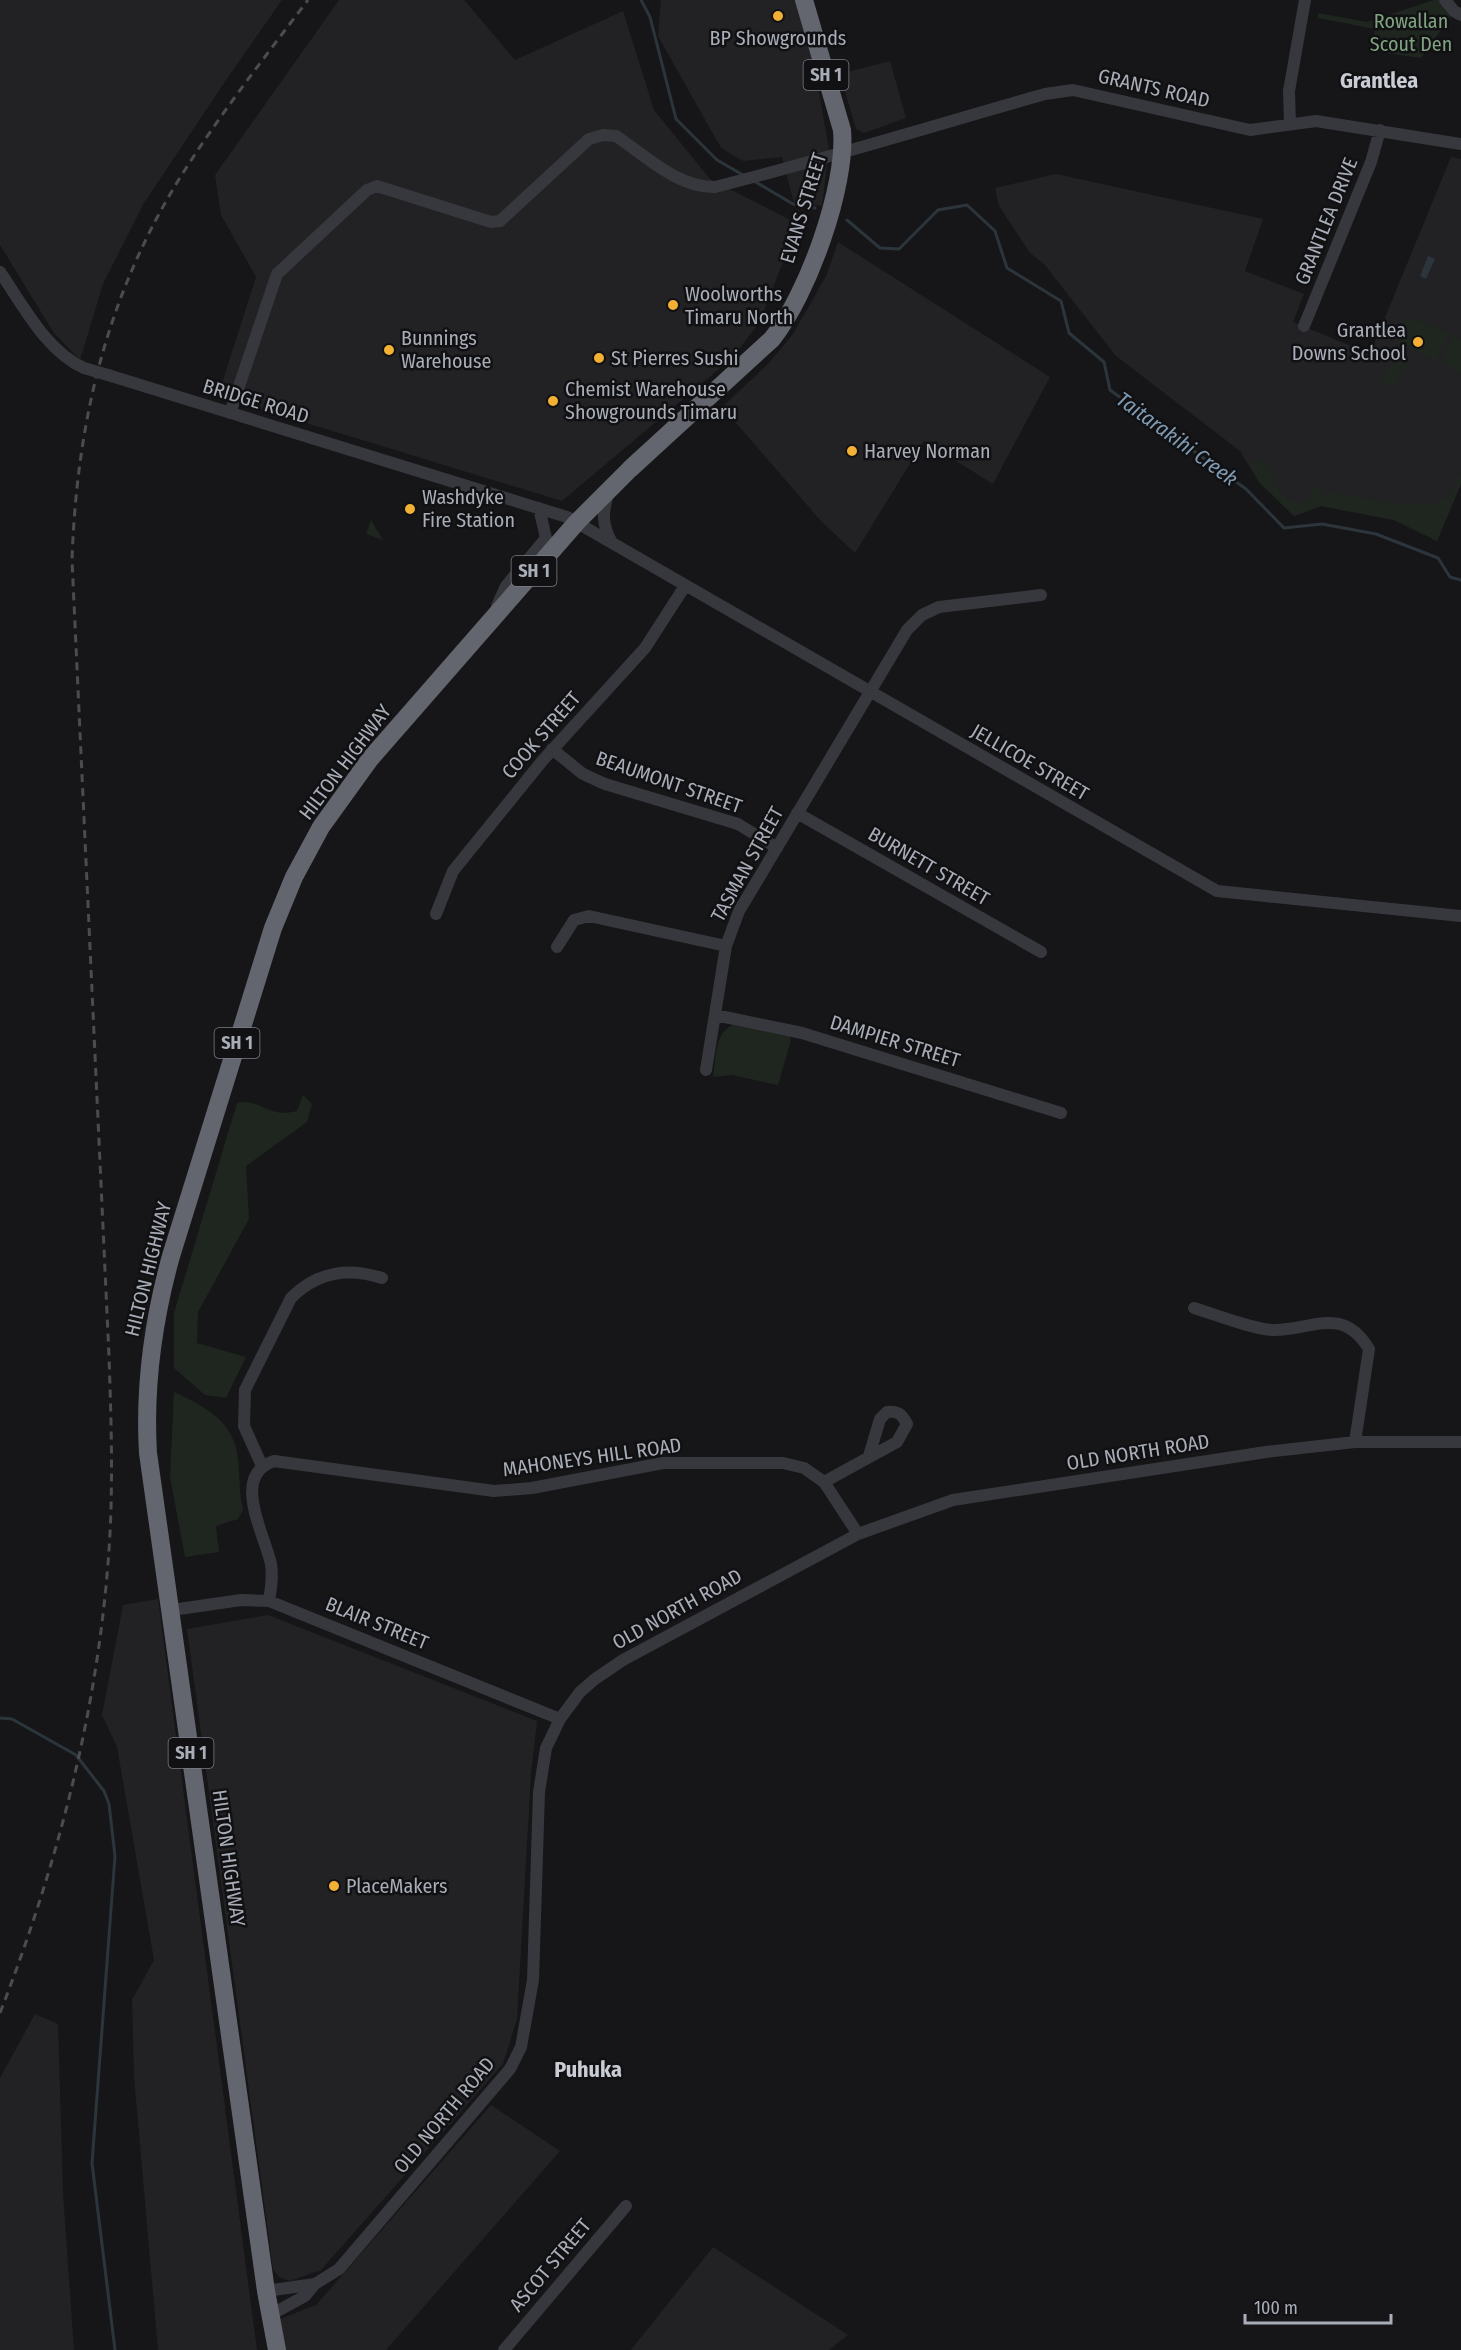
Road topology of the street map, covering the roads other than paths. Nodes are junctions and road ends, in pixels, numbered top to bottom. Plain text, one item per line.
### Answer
1 (804, 0) edge
2 (1305, 0) edge
3 (1445, 0) edge
4 (1461, 15) edge
5 (1290, 124) junction
6 (1380, 130) junction
7 (1461, 144) edge
8 (844, 151) junction
9 (0, 272) edge
10 (1304, 326) dead end
11 (230, 413) junction
12 (609, 490) junction
13 (539, 508) junction
14 (577, 522) junction
15 (612, 543) junction
16 (685, 586) junction
17 (1041, 595) dead end
18 (492, 619) junction
19 (868, 692) junction
20 (552, 749) junction
21 (797, 813) junction
22 (777, 848) junction
23 (436, 914) dead end
24 (1461, 916) edge
25 (726, 945) junction
26 (557, 948) dead end
27 (1041, 952) dead end
28 (715, 1015) junction
29 (706, 1070) dead end
30 (1061, 1113) dead end
31 (382, 1278) dead end
32 (1194, 1308) dead end
33 (1355, 1442) junction
34 (1461, 1442) edge
35 (869, 1456) dead end
36 (262, 1467) junction
37 (824, 1482) junction
38 (858, 1534) junction
39 (269, 1601) junction
40 (172, 1610) junction
41 (560, 1719) junction
42 (626, 2206) dead end
43 (315, 2284) junction
44 (266, 2291) junction
45 (272, 2314) junction
46 (277, 2350) edge
47 (504, 2350) edge

1 - 8 highway, EVANS STREET / SH 1
2 - 5 street
3 - 4 street
5 - 6 street, GRANTS ROAD
5 - 8 street, GRANTS ROAD
6 - 7 street, GRANTS ROAD
6 - 10 street, GRANTLEA DRIVE
8 - 11 street, GRANTS ROAD
8 - 12 highway, EVANS STREET / SH 1
9 - 11 street, BRIDGE ROAD, bridge
11 - 13 street, BRIDGE ROAD
12 - 14 highway, EVANS STREET / SH 1
12 - 15 street
13 - 14 street, BRIDGE ROAD
13 - 18 street
14 - 15 street, JELLICOE STREET
14 - 18 highway, HILTON HIGHWAY / SH 1
15 - 16 street, JELLICOE STREET
16 - 19 street, JELLICOE STREET
16 - 20 street, COOK STREET
17 - 19 street, TASMAN STREET
18 - 40 highway, HILTON HIGHWAY / SH 1
19 - 21 street, TASMAN STREET
19 - 24 street, JELLICOE STREET
20 - 22 street, BEAUMONT STREET
20 - 23 street, COOK STREET
21 - 22 street, TASMAN STREET
21 - 27 street, BURNETT STREET
22 - 25 street, TASMAN STREET
25 - 26 street
25 - 28 street, TASMAN STREET
28 - 29 street, TASMAN STREET
28 - 30 street, DAMPIER STREET
31 - 36 street
32 - 33 street
33 - 34 street, OLD NORTH ROAD
33 - 38 street, OLD NORTH ROAD
35 - 37 street
36 - 37 street, MAHONEYS HILL ROAD
36 - 39 street
37 - 38 street, MAHONEYS HILL ROAD
38 - 41 street, OLD NORTH ROAD
39 - 40 street, BLAIR STREET
39 - 41 street, BLAIR STREET
40 - 44 highway, HILTON HIGHWAY / SH 1
41 - 43 street, OLD NORTH ROAD
42 - 47 street, ASCOT STREET
43 - 44 street, OLD NORTH ROAD
43 - 45 street, OLD NORTH ROAD
44 - 45 highway, HILTON HIGHWAY / SH 1
45 - 46 highway, HILTON HIGHWAY / SH 1

